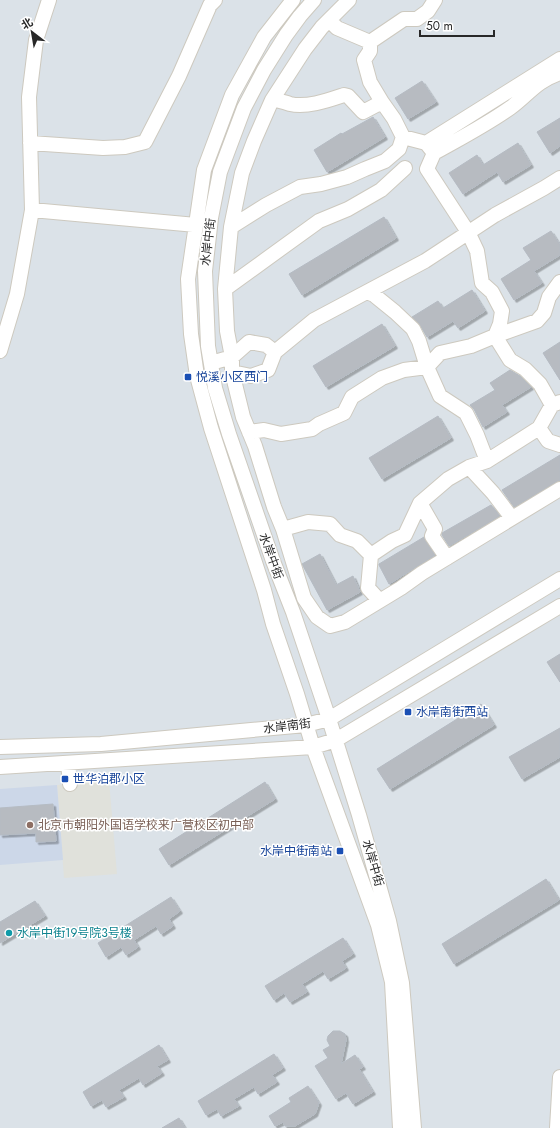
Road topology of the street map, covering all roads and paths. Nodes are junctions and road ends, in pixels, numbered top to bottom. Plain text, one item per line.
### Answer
1 (49, 0) edge
2 (294, 0) edge
3 (314, 0) edge
4 (349, 0) edge
5 (435, 0) edge
6 (209, 2) edge
7 (329, 20) junction
8 (370, 42) junction
9 (560, 59) edge
10 (560, 73) edge
11 (272, 100) junction
12 (382, 102) junction
13 (30, 143) junction
14 (401, 143) junction
15 (430, 148) junction
16 (405, 168) junction
17 (426, 169) junction
18 (560, 178) edge
19 (32, 210) junction
20 (196, 225) junction
21 (231, 227) junction
22 (468, 232) junction
23 (560, 282) edge
24 (225, 289) junction
25 (367, 292) junction
26 (495, 336) junction
27 (0, 351) edge
28 (275, 352) junction
29 (232, 357) junction
30 (211, 363) junction
31 (427, 367) junction
32 (232, 372) junction
33 (556, 404) edge
34 (539, 428) junction
35 (249, 432) junction
36 (560, 445) edge
37 (487, 461) junction
38 (469, 467) junction
39 (560, 488) edge
40 (420, 503) junction
41 (512, 518) junction
42 (283, 529) junction
43 (371, 555) junction
44 (447, 558) junction
45 (560, 579) edge
46 (379, 600) junction
47 (560, 606) edge
48 (329, 719) junction
49 (306, 725) junction
50 (336, 740) junction
51 (0, 747) edge
52 (313, 747) junction
53 (68, 763) junction
54 (0, 767) edge
55 (70, 784) dead end
56 (560, 1077) edge
57 (400, 1128) edge
58 (414, 1128) edge
59 (557, 1128) edge

1 - 13 street
2 - 20 street, 水岸中街
3 - 30 street, 水岸中街
4 - 7 street
5 - 8 street
6 - 13 street
7 - 8 street
7 - 11 street
8 - 12 street
9 - 15 street
10 - 15 street
11 - 12 street
11 - 21 street
12 - 14 street
13 - 19 street
14 - 15 street
14 - 16 street
14 - 21 street
15 - 17 street
16 - 17 street
16 - 24 street
17 - 22 street
18 - 22 street
19 - 20 street
19 - 27 street
20 - 49 street, 水岸中街
21 - 24 street
22 - 25 street
22 - 26 street
23 - 26 street
24 - 29 street
25 - 28 street
25 - 31 street
26 - 31 street
26 - 33 street
28 - 29 street
28 - 32 street
29 - 30 street
29 - 32 street
30 - 48 street, 水岸中街
31 - 35 street
31 - 37 street
32 - 35 street
33 - 34 street
34 - 36 street
34 - 37 street
35 - 42 street
37 - 38 street
38 - 40 street
38 - 41 street
39 - 41 street
40 - 43 street
40 - 44 street
41 - 44 street
42 - 43 street
42 - 46 street
43 - 46 street
44 - 46 street
45 - 48 street, 水岸南街
47 - 50 street, 水岸南街
48 - 49 street, 水岸南街
48 - 50 street, 水岸中街
49 - 51 street, 水岸南街
49 - 52 street, 水岸中街
50 - 52 street, 水岸南街
50 - 58 street, 水岸中街
52 - 53 street, 水岸南街
52 - 57 street, 水岸中街
53 - 54 street, 水岸南街
53 - 55 street
56 - 59 street

